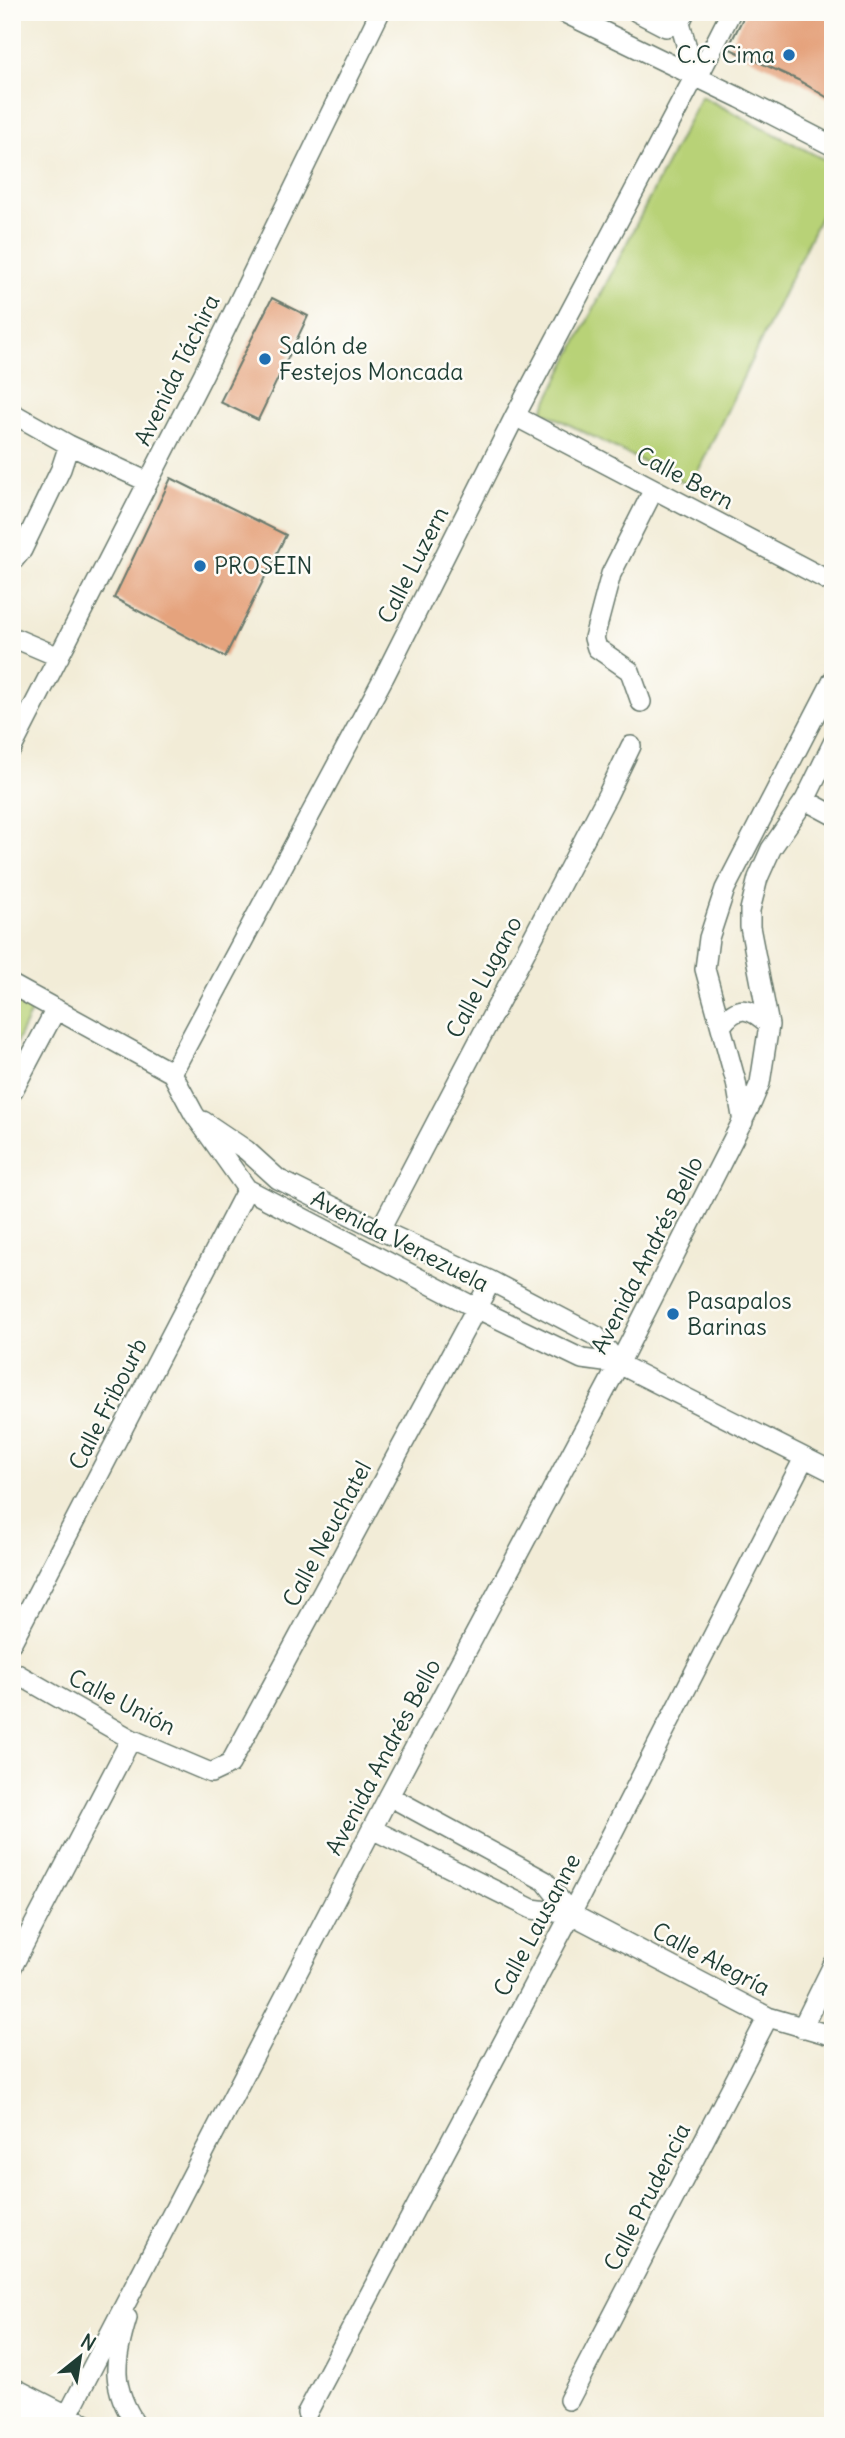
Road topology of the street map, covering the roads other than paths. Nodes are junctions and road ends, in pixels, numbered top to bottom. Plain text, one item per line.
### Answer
1 (380, 12) edge
2 (563, 12) edge
3 (637, 12) edge
4 (731, 12) edge
5 (682, 18) edge
6 (696, 77) junction
7 (833, 146) edge
8 (12, 414) edge
9 (515, 416) junction
10 (69, 445) junction
11 (148, 482) junction
12 (654, 489) junction
13 (12, 562) edge
14 (833, 583) edge
15 (12, 637) edge
16 (59, 657) junction
17 (833, 680) edge
18 (642, 702) dead end
19 (833, 743) edge
20 (631, 747) dead end
21 (12, 748) edge
22 (805, 800) junction
23 (833, 815) edge
24 (12, 985) edge
25 (56, 1009) junction
26 (722, 1025) junction
27 (769, 1025) junction
28 (728, 1052) junction
29 (765, 1057) junction
30 (172, 1073) junction
31 (12, 1092) edge
32 (194, 1114) junction
33 (743, 1122) junction
34 (247, 1189) junction
35 (380, 1230) junction
36 (491, 1282) junction
37 (476, 1308) junction
38 (619, 1364) junction
39 (804, 1458) junction
40 (833, 1472) edge
41 (12, 1642) edge
42 (12, 1671) edge
43 (131, 1739) junction
44 (211, 1773) joint
45 (389, 1796) junction
46 (372, 1829) junction
47 (571, 1914) junction
48 (833, 1965) edge
49 (12, 1967) edge
50 (768, 2017) junction
51 (802, 2028) junction
52 (833, 2036) edge
53 (143, 2268) junction
54 (12, 2386) edge
55 (569, 2400) dead end
56 (12, 2405) edge
57 (306, 2413) dead end
58 (61, 2422) edge
59 (89, 2426) edge
60 (137, 2426) edge

1 - 11 street, Avenida Táchira
2 - 6 street
3 - 5 street
4 - 6 street, Calle Luzern
5 - 6 street
6 - 7 street
6 - 9 street, Calle Luzern
8 - 10 street
9 - 12 street, Calle Bern
9 - 30 street, Calle Luzern
10 - 11 street
10 - 13 street
11 - 16 street, Avenida Táchira
12 - 14 street, Calle Bern
12 - 18 street
15 - 16 street
16 - 21 street, Avenida Táchira
17 - 26 street
19 - 22 street, Avenida Andrés Bello
20 - 35 street, Calle Lugano
22 - 23 street
22 - 27 street, Avenida Andrés Bello
24 - 25 street
25 - 30 street
25 - 31 street
26 - 27 street
26 - 28 street
27 - 29 street, Avenida Andrés Bello
28 - 29 street
28 - 33 street
29 - 33 street, Avenida Andrés Bello
30 - 32 street, Avenida Venezuela
32 - 34 street, Avenida Venezuela
32 - 35 street, Avenida Venezuela
33 - 38 street, Avenida Andrés Bello
34 - 37 street, Avenida Venezuela
34 - 41 street, Calle Fribourb
35 - 36 street, Avenida Venezuela
36 - 37 street, Calle Neuchatel
36 - 38 street, Avenida Venezuela
37 - 38 street, Avenida Venezuela
37 - 44 street, Calle Neuchatel
38 - 39 street, Avenida Venezuela
38 - 45 street, Avenida Andrés Bello
39 - 40 street, Avenida Venezuela
39 - 47 street, Calle Lausanne
42 - 43 street, Calle Unión
43 - 44 street, Calle Unión
43 - 49 street
45 - 46 street, Avenida Andrés Bello
45 - 47 street, Calle Alegría
46 - 47 street, Calle Alegría
46 - 53 street, Avenida Andrés Bello
47 - 50 street, Calle Alegría
47 - 57 street, Calle Lausanne
48 - 51 street
50 - 51 street, Calle Alegría
50 - 55 street, Calle Prudencia
51 - 52 street, Calle Alegría
53 - 58 street, Avenida Andrés Bello
53 - 60 street
54 - 58 street
56 - 58 street
58 - 59 street

